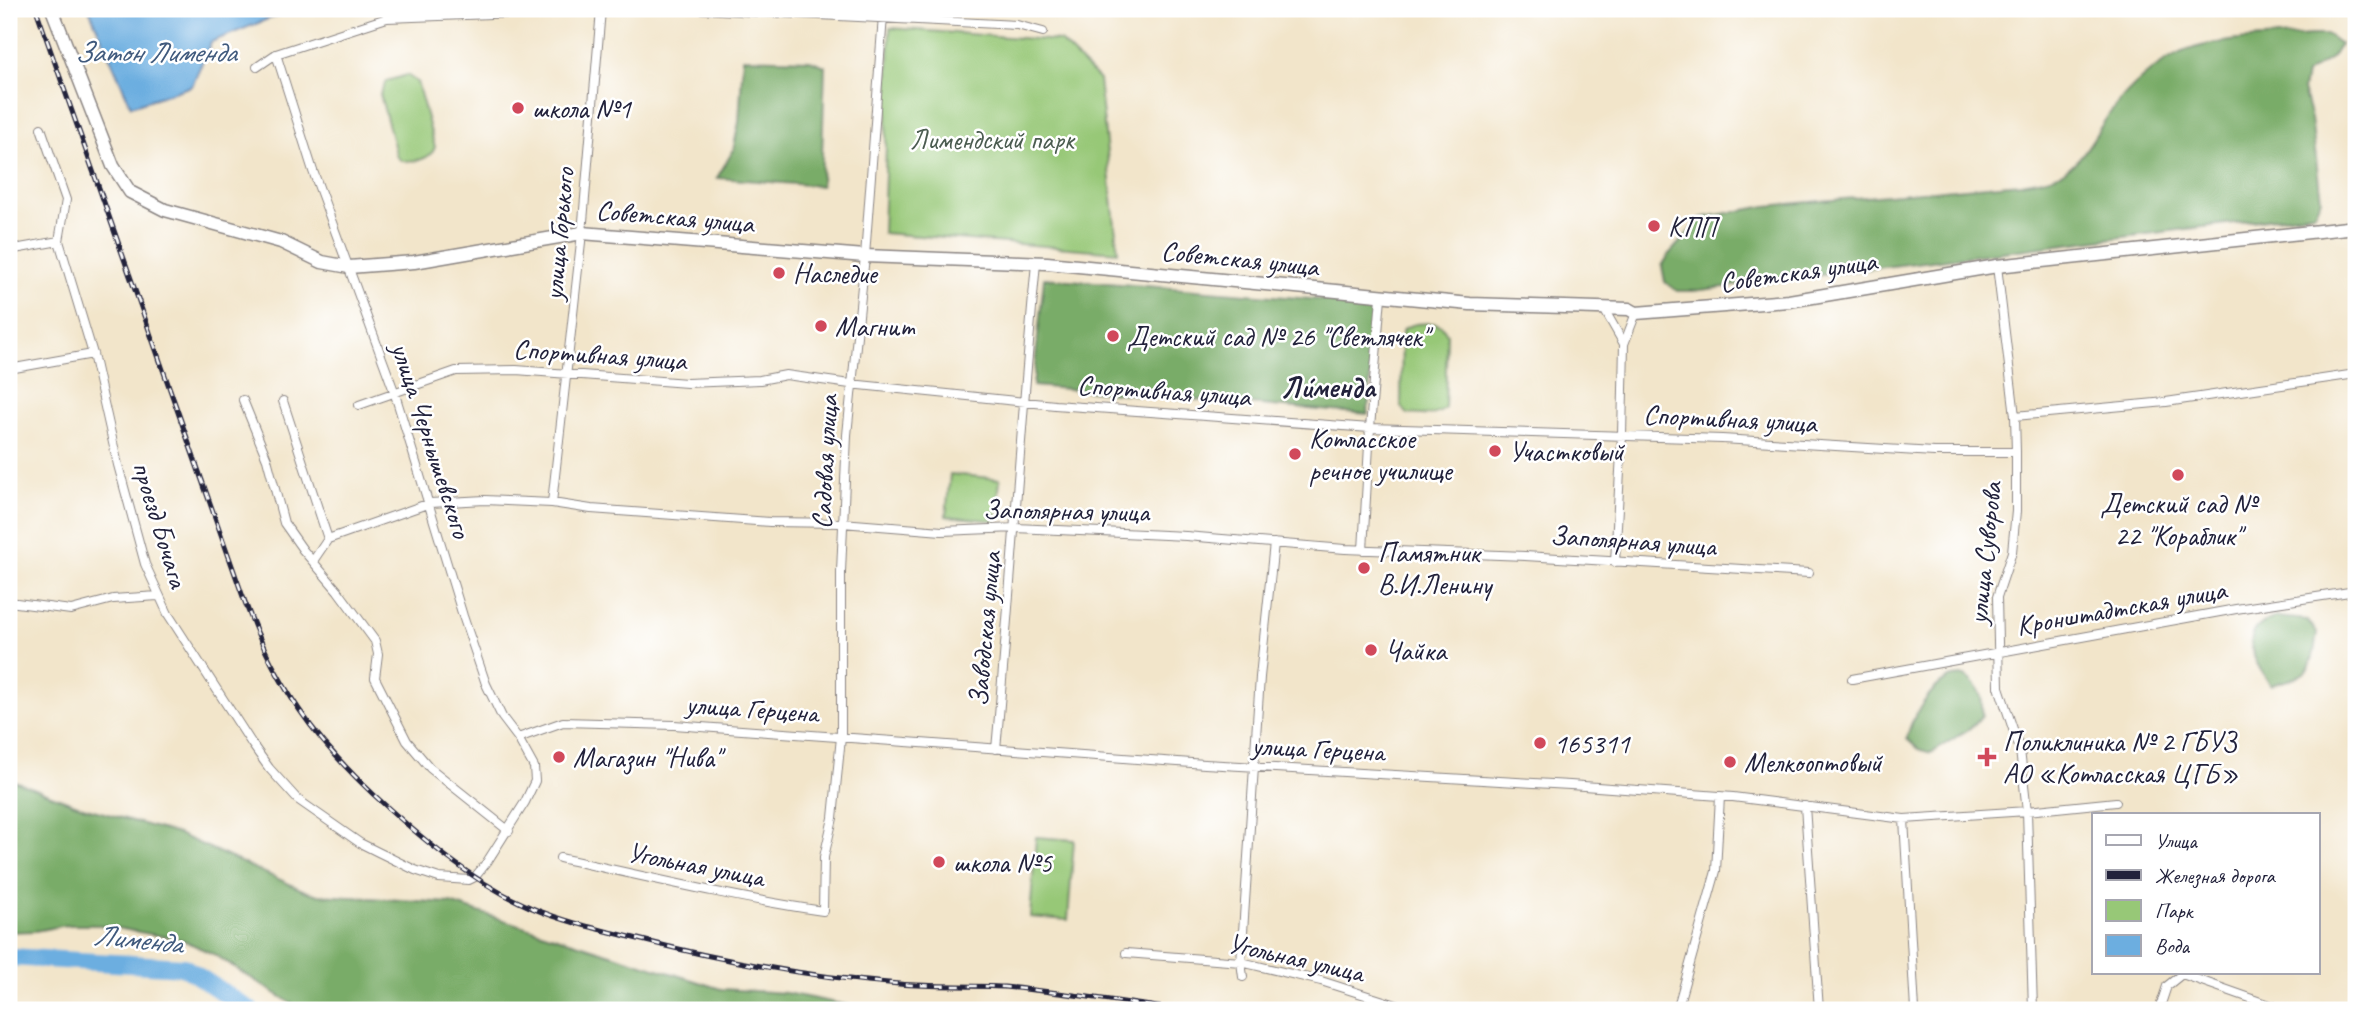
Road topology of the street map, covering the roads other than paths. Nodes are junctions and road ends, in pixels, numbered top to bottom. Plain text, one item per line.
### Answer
1 (52, 9) edge
2 (619, 9) edge
3 (699, 9) edge
4 (601, 10) edge
5 (883, 16) junction
6 (1043, 32) dead end
7 (276, 54) junction
8 (257, 66) dead end
9 (41, 128) dead end
10 (2356, 227) edge
11 (582, 233) junction
12 (59, 241) junction
13 (9, 250) edge
14 (865, 256) junction
15 (1036, 262) junction
16 (1997, 266) junction
17 (349, 267) junction
18 (1381, 297) junction
19 (1604, 309) junction
20 (1636, 313) junction
21 (1624, 344) junction
22 (93, 354) junction
23 (9, 369) edge
24 (567, 373) junction
25 (2356, 374) edge
26 (850, 384) junction
27 (394, 391) junction
28 (243, 400) dead end
29 (283, 401) dead end
30 (1023, 401) junction
31 (359, 405) dead end
32 (2015, 416) junction
33 (1370, 428) junction
34 (1622, 435) junction
35 (2016, 452) junction
36 (430, 503) junction
37 (552, 503) junction
38 (842, 523) junction
39 (1016, 528) junction
40 (327, 538) junction
41 (1274, 543) junction
42 (1363, 550) junction
43 (313, 561) junction
44 (1615, 562) junction
45 (1809, 573) dead end
46 (2356, 591) edge
47 (158, 596) junction
48 (9, 602) edge
49 (1998, 653) junction
50 (1852, 679) dead end
51 (841, 737) junction
52 (518, 738) junction
53 (996, 748) junction
54 (1256, 767) junction
55 (1720, 796) junction
56 (2116, 802) dead end
57 (1805, 806) junction
58 (2027, 811) junction
59 (1903, 819) junction
60 (509, 831) junction
61 (560, 858) dead end
62 (464, 881) joint
63 (823, 911) joint
64 (1126, 953) dead end
65 (1241, 962) junction
66 (1243, 976) dead end
67 (1412, 1010) edge
68 (1677, 1010) edge
69 (1819, 1010) edge
70 (1916, 1010) edge
71 (2033, 1010) edge
72 (2159, 1010) edge
73 (2284, 1010) edge

1 - 17 main road, Советская улица
2 - 4 street
3 - 5 street
4 - 7 street
4 - 11 street, улица Горького
5 - 6 street
5 - 14 street, Садовая улица
7 - 8 street
7 - 17 street, улица Чернышевского
9 - 12 street, проезд Бочага
10 - 16 main road, Советская улица
11 - 14 main road, Советская улица
11 - 17 main road, Советская улица
11 - 24 street, улица Горького
12 - 13 street
12 - 22 street, проезд Бочага
14 - 15 main road, Советская улица
14 - 26 street, Садовая улица
15 - 18 main road, Советская улица
15 - 30 street, Заводская улица
16 - 20 main road, Советская улица
16 - 32 street, улица Суворова
17 - 27 street, улица Чернышевского
18 - 19 main road, Советская улица
18 - 33 street
19 - 20 main road, Советская улица
19 - 21 street
20 - 21 street
21 - 34 street
22 - 23 street
22 - 47 street, проезд Бочага
24 - 26 street, Спортивная улица
24 - 27 street, Спортивная улица
24 - 37 street, улица Горького
25 - 32 street
26 - 30 street, Спортивная улица
26 - 38 street, Садовая улица
27 - 31 street, Спортивная улица
27 - 36 street, улица Чернышевского
28 - 43 street
29 - 40 street
30 - 33 street, Спортивная улица
30 - 39 street, Заводская улица
32 - 35 street, улица Суворова
33 - 34 street, Спортивная улица
33 - 42 street
34 - 35 street, Спортивная улица
34 - 44 street
35 - 49 street, улица Суворова
36 - 37 street, Заполярная улица
36 - 40 street, Заполярная улица
36 - 52 street, улица Чернышевского
37 - 38 street, Заполярная улица
38 - 39 street, Заполярная улица
38 - 51 street, Садовая улица
39 - 41 street, Заполярная улица
39 - 53 street, Заводская улица
40 - 43 street
41 - 42 street, Заполярная улица
41 - 54 street
42 - 44 street, Заполярная улица
43 - 60 street
44 - 45 street, Заполярная улица
46 - 49 street, Кронштадтская улица
47 - 48 street
47 - 62 street, проезд Бочага
49 - 50 street, Кронштадтская улица
49 - 58 street, улица Суворова
51 - 52 street, улица Герцена
51 - 53 street, улица Герцена
51 - 63 street, Садовая улица
52 - 60 street, улица Чернышевского
53 - 54 street, улица Герцена
54 - 55 street, улица Герцена
54 - 65 street
55 - 57 street, улица Герцена
55 - 68 street
56 - 58 street, улица Герцена
57 - 59 street, улица Герцена
57 - 69 street
58 - 59 street, улица Герцена
58 - 71 street, улица Суворова
59 - 70 street
60 - 62 street, улица Чернышевского
61 - 63 street, Угольная улица
64 - 65 street, Угольная улица
65 - 66 street
65 - 67 street, Угольная улица
72 - 73 street

